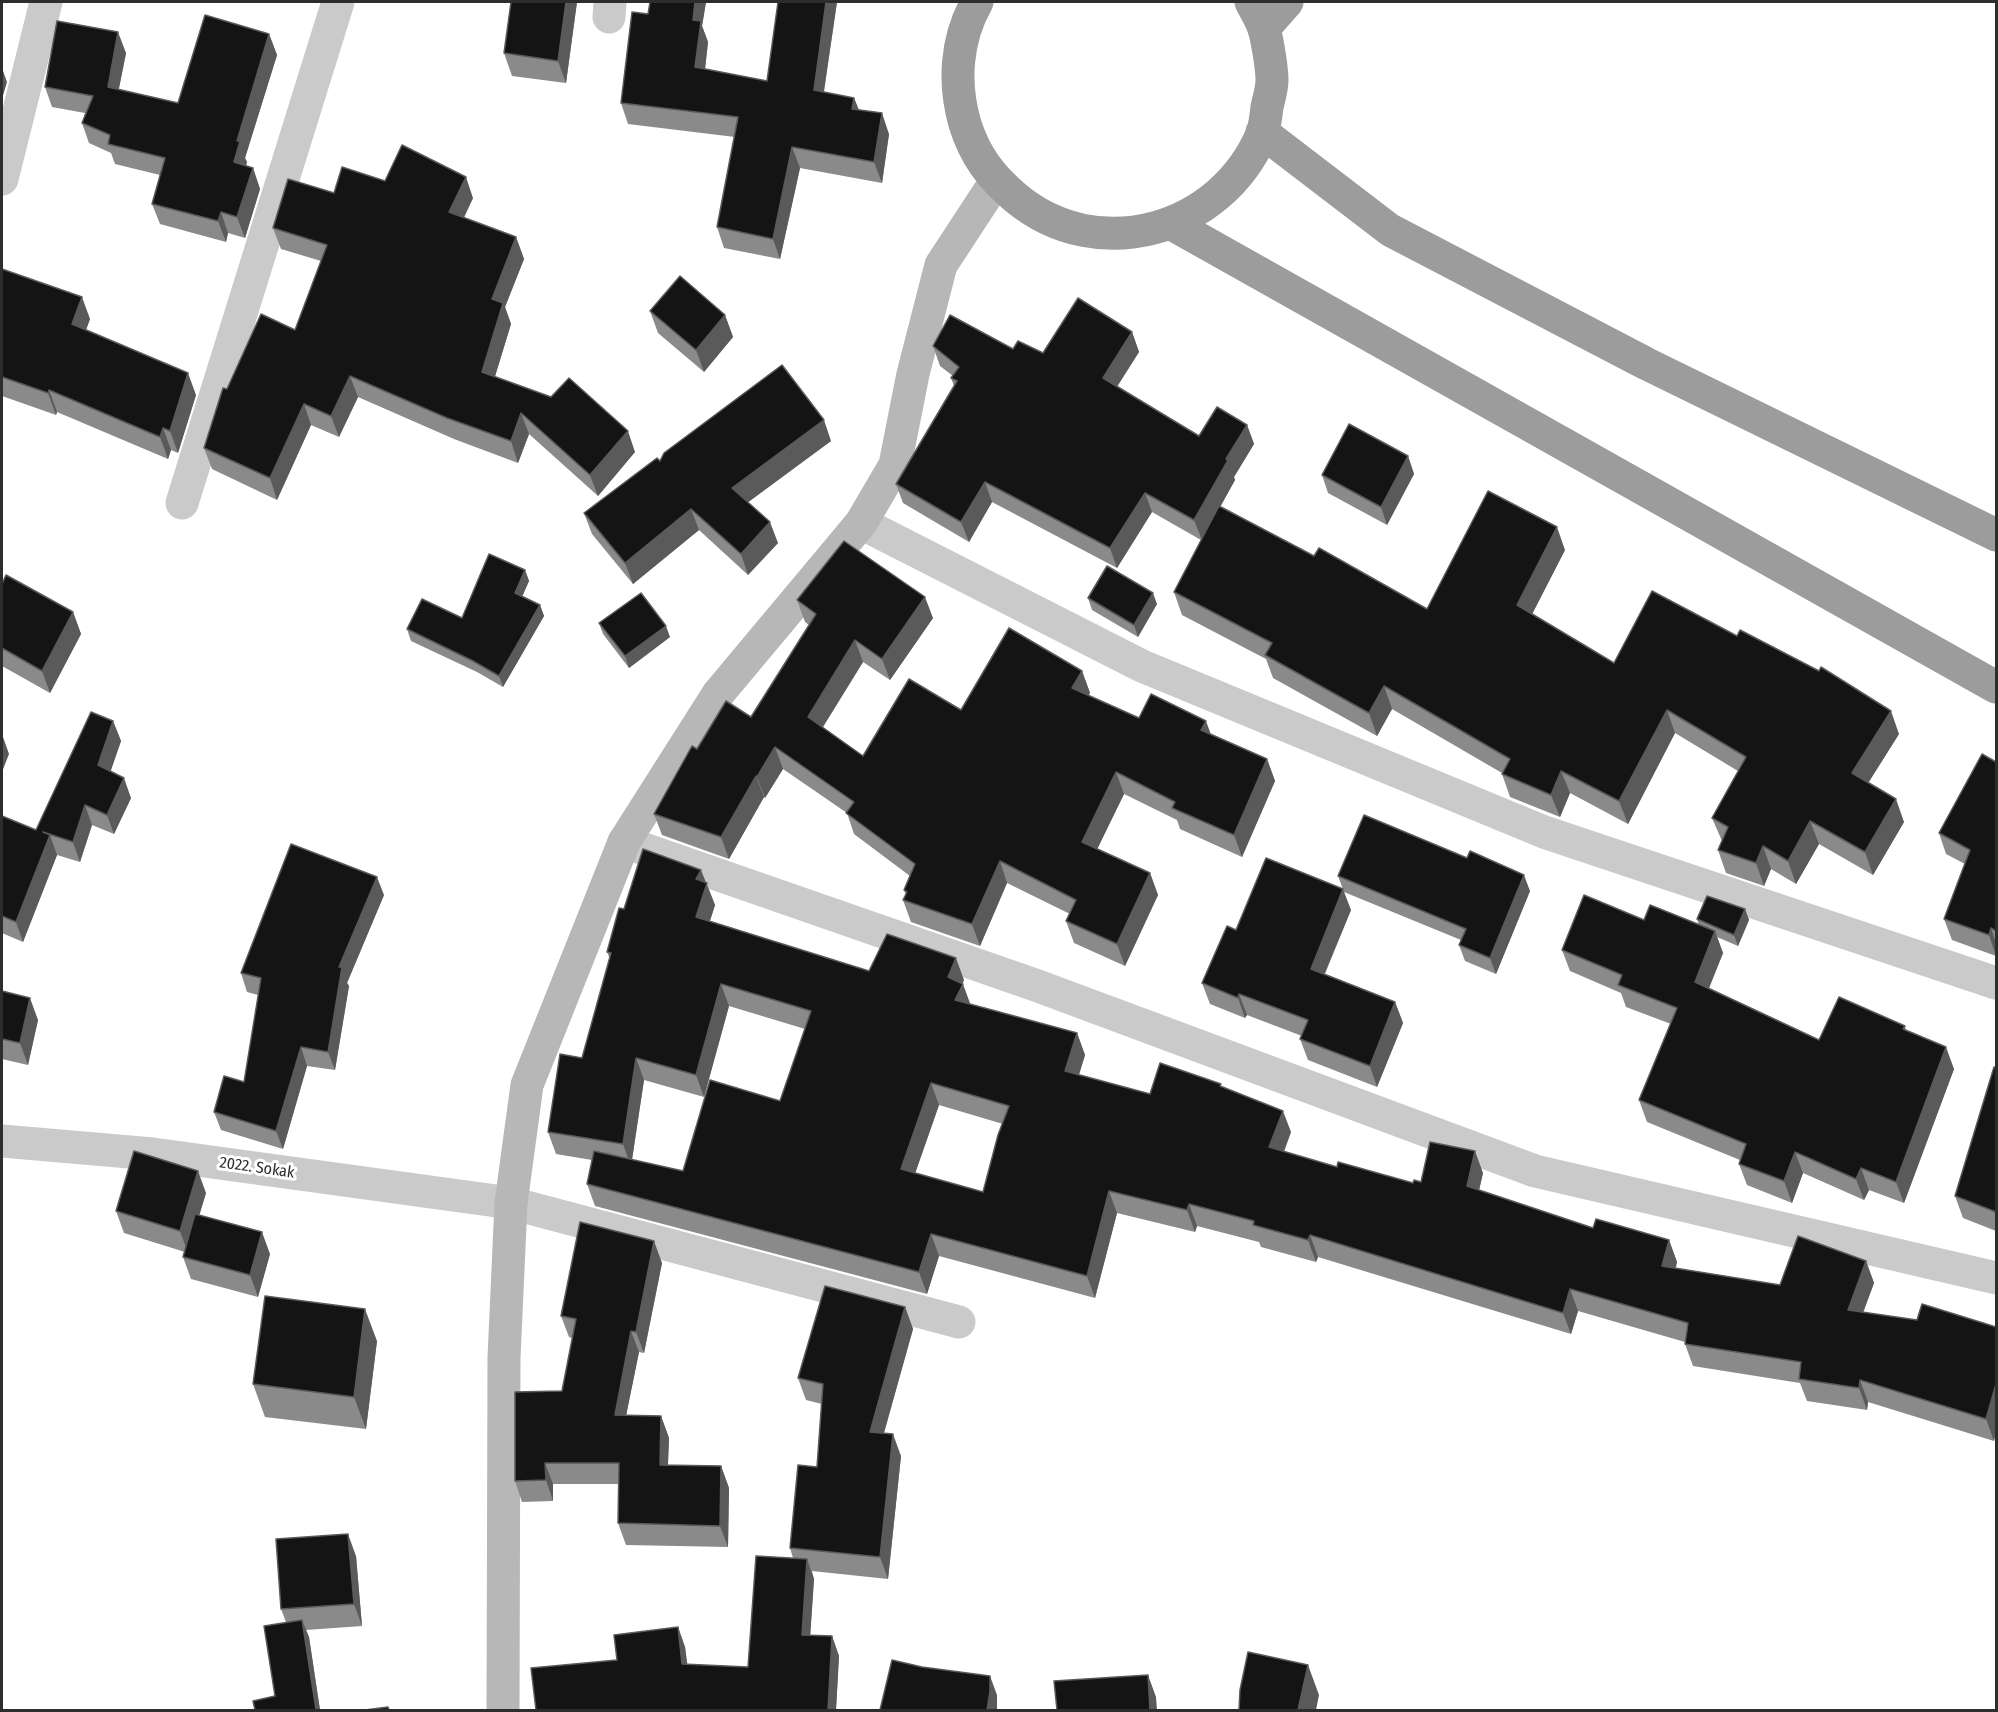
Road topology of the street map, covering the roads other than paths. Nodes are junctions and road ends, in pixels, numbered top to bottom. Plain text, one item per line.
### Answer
1 (46, 2) edge
2 (338, 2) edge
3 (1287, 2) edge
4 (971, 7) edge
5 (1258, 15) edge
6 (1262, 132) junction
7 (2, 179) edge
8 (996, 181) junction
9 (1172, 224) junction
10 (182, 502) dead end
11 (861, 523) junction
12 (1996, 535) edge
13 (1996, 687) edge
14 (624, 842) junction
15 (1996, 983) edge
16 (2, 1141) edge
17 (511, 1203) junction
18 (1996, 1278) edge
19 (959, 1322) dead end
20 (503, 1710) edge

1 - 7 street
2 - 10 street
3 - 5 highway
4 - 8 highway
5 - 6 highway
6 - 9 highway
6 - 12 highway
8 - 9 highway
8 - 11 main road
9 - 13 highway
11 - 14 main road
11 - 15 street
14 - 17 main road
14 - 18 street
16 - 17 street, 2022. Sokak
17 - 19 street, 2022. Sokak
17 - 20 main road

